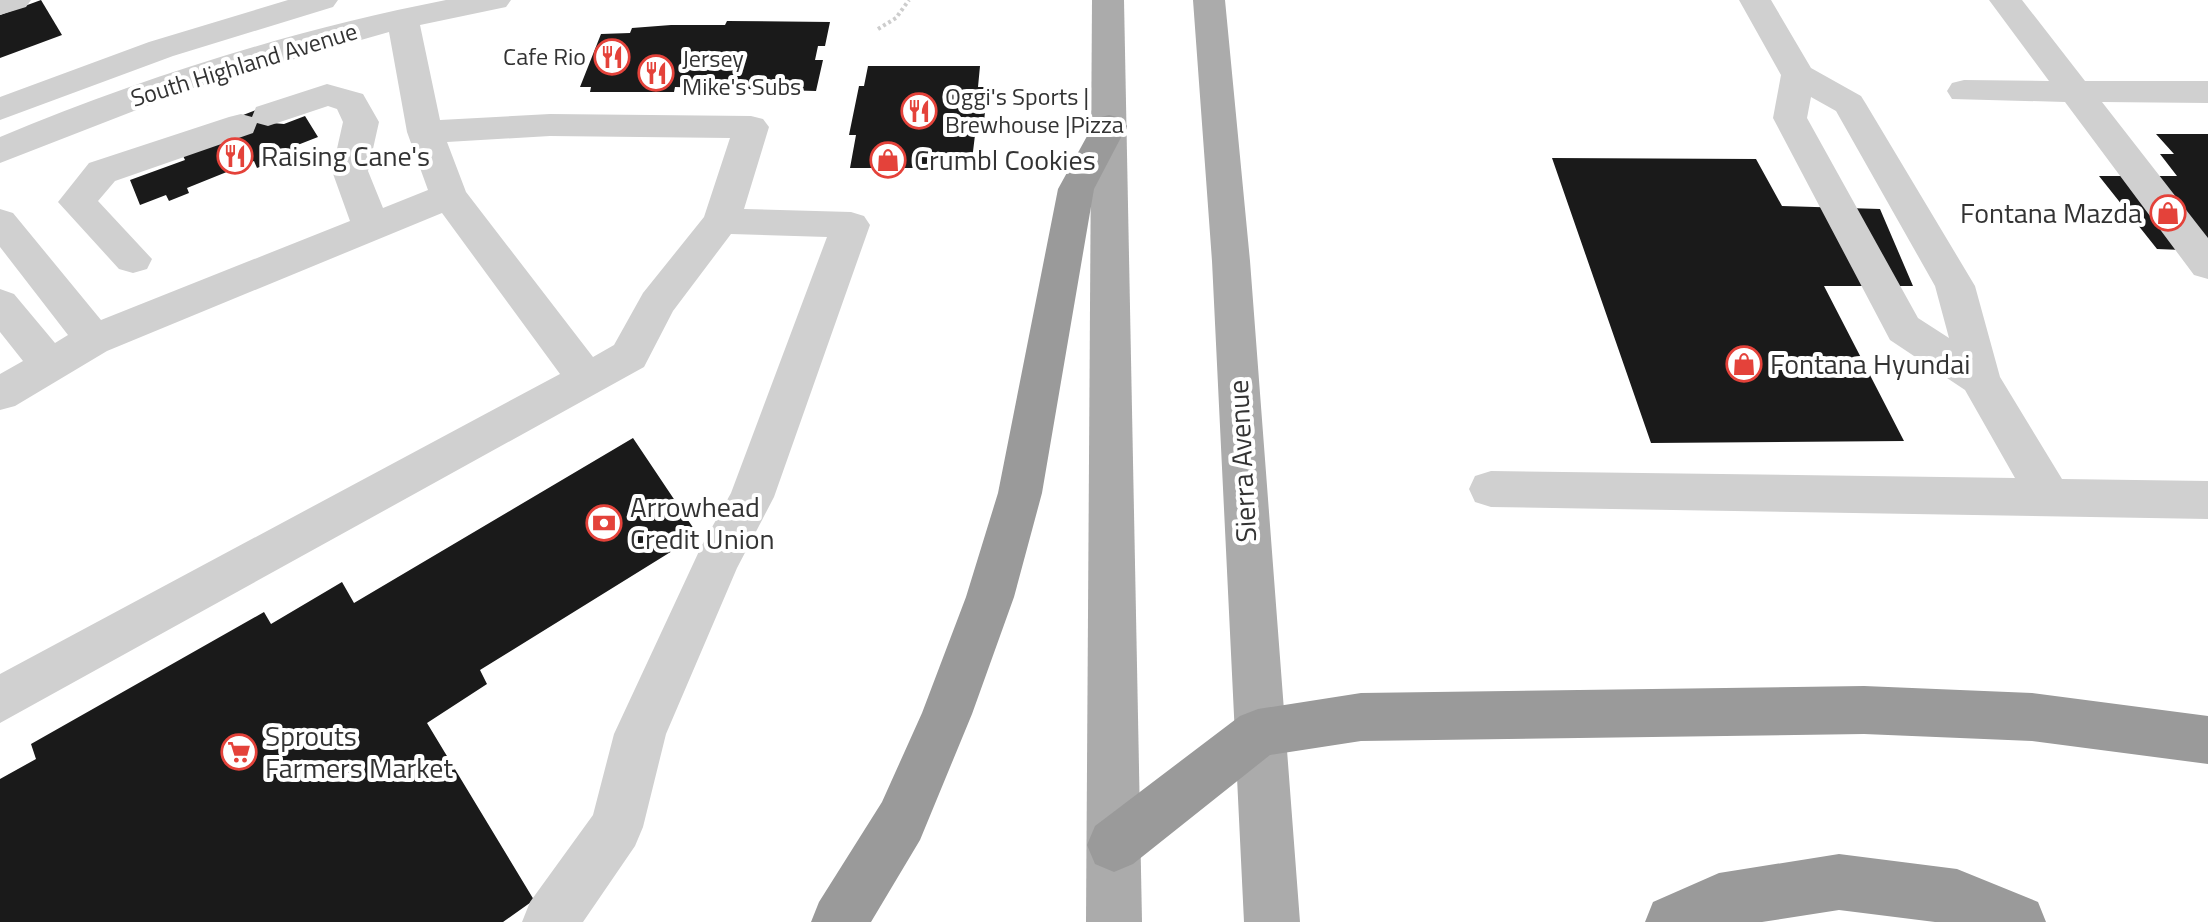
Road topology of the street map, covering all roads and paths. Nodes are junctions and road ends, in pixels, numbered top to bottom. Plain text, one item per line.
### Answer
1 (15, 0) edge
2 (322, 0) edge
3 (495, 0) edge
4 (909, 0) edge
5 (1108, 0) edge
6 (1209, 0) edge
7 (1755, 0) edge
8 (2005, 0) edge
9 (0, 5) edge
10 (403, 19) junction
11 (878, 29) dead end
12 (1798, 75) junction
13 (1964, 91) dead end
14 (2074, 91) junction
15 (2208, 92) edge
16 (0, 109) edge
17 (1109, 126) junction
18 (425, 132) junction
19 (0, 151) edge
20 (449, 196) junction
21 (721, 221) junction
22 (0, 222) edge
23 (371, 227) junction
24 (133, 259) dead end
25 (2208, 265) edge
26 (0, 304) edge
27 (93, 340) junction
28 (49, 365) junction
29 (1980, 379) junction
30 (587, 380) junction
31 (0, 394) edge
32 (1491, 489) dead end
33 (2050, 498) junction
34 (2208, 500) edge
35 (0, 700) edge
36 (1258, 733) junction
37 (2208, 740) edge
38 (1114, 845) junction
39 (550, 922) edge
40 (839, 922) edge
41 (1114, 922) edge
42 (1272, 922) edge
43 (1673, 922) edge
44 (2018, 922) edge

1 - 9 street
2 - 16 street, South Highland Avenue
3 - 10 street, South Highland Avenue
4 - 11 path
5 - 17 main road
6 - 36 main road, Sierra Avenue
7 - 12 street
8 - 14 street
10 - 18 street
10 - 19 street, South Highland Avenue
12 - 29 street
12 - 29 street
13 - 14 street
14 - 15 street
14 - 25 street
17 - 38 main road
17 - 40 highway
18 - 20 street
18 - 21 street
20 - 23 street
20 - 30 street
21 - 30 street
21 - 39 street
22 - 27 street
23 - 24 street
23 - 27 street
26 - 28 street
27 - 28 street
28 - 31 street
29 - 33 street
30 - 35 street
32 - 33 street
33 - 34 street
36 - 37 highway
36 - 38 highway
36 - 42 main road, Sierra Avenue
38 - 41 main road
43 - 44 highway

